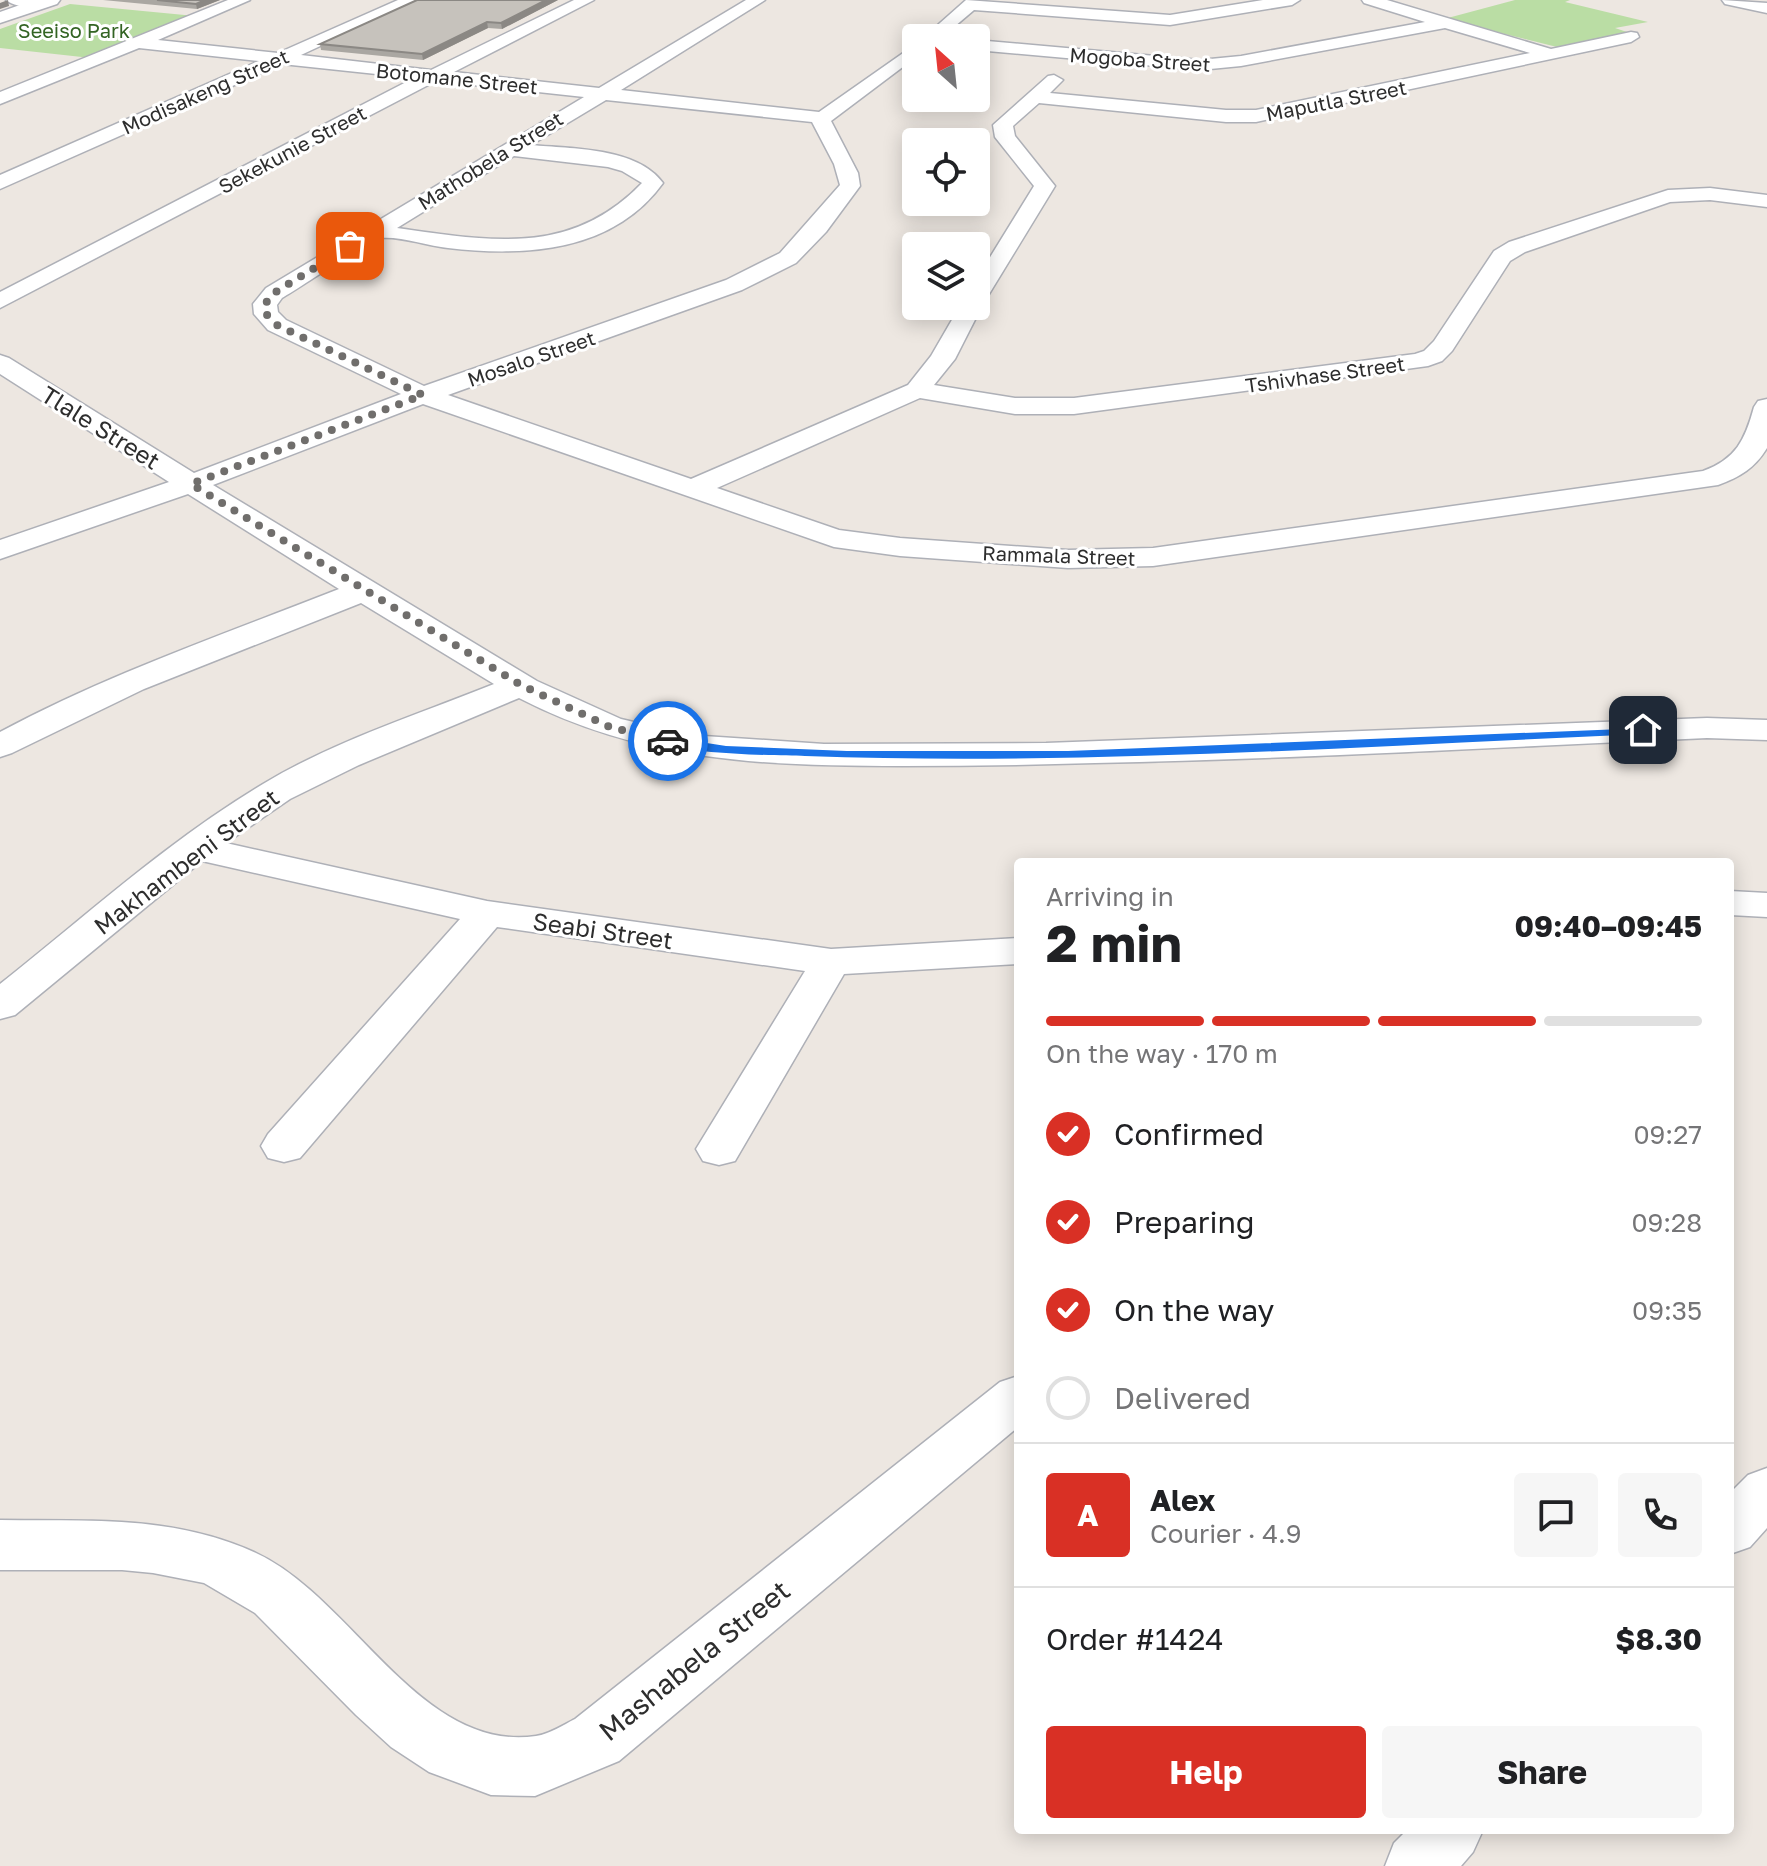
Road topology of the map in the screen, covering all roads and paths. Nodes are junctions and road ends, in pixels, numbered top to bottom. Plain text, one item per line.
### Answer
1 (14, 0) edge
2 (242, 0) edge
3 (411, 0) edge
4 (586, 0) edge
5 (757, 0) edge
6 (1292, 0) edge
7 (1370, 0) edge
8 (1731, 0) edge
9 (47, 1) edge
10 (973, 3) edge
11 (1767, 8) edge
12 (0, 18) edge
13 (1444, 23) junction
14 (948, 24) edge
15 (1631, 37) dead end
16 (140, 43) junction
17 (990, 46) edge
18 (1551, 54) junction
19 (1081, 56) junction
20 (275, 59) junction
21 (902, 59) edge
22 (13, 72) dead end
23 (432, 76) junction
24 (52, 77) junction
25 (599, 93) junction
26 (1036, 97) junction
27 (0, 98) edge
28 (823, 118) junction
29 (507, 149) junction
30 (0, 183) edge
31 (1767, 201) edge
32 (376, 231) junction
33 (990, 277) edge
34 (0, 301) edge
35 (964, 320) edge
36 (0, 363) edge
37 (917, 390) junction
38 (423, 395) junction
39 (1767, 407) edge
40 (191, 484) junction
41 (693, 488) junction
42 (0, 550) edge
43 (363, 591) junction
44 (521, 685) junction
45 (1767, 730) edge
46 (0, 746) edge
47 (195, 848) junction
48 (1734, 903) edge
49 (1767, 905) edge
50 (487, 913) junction
51 (1014, 951) edge
52 (831, 962) junction
53 (0, 1005) edge
54 (284, 1146) dead end
55 (719, 1149) dead end
56 (1014, 1400) edge
57 (1767, 1491) edge
58 (1734, 1526) edge
59 (0, 1545) edge
60 (1447, 1834) edge
61 (1417, 1866) edge

1 - 9 street
2 - 16 street
3 - 20 street, Modisakeng Street
4 - 23 street, Sekekunie Street
5 - 25 street, Mathobela Street
6 - 10 street
7 - 13 street
8 - 11 street
9 - 12 street
10 - 14 street
13 - 18 street
13 - 19 street, Mogoba Street
15 - 18 street, Maputla Street
16 - 20 street, Botomane Street
16 - 24 street
17 - 19 street, Mogoba Street
18 - 26 street, Maputla Street
19 - 26 street
20 - 23 street, Botomane Street
20 - 30 street, Modisakeng Street
21 - 28 street
22 - 24 street
23 - 25 street, Botomane Street
23 - 34 street, Sekekunie Street
24 - 27 street
25 - 28 street, Botomane Street
25 - 29 street, Mathobela Street
26 - 33 street
28 - 38 street, Mosalo Street
29 - 32 street, Mathobela Street
29 - 32 street
31 - 37 street, Tshivhase Street
32 - 38 street, Mathobela Street
35 - 37 street
36 - 40 street, Tlale Street
37 - 41 street
38 - 40 street, Mosalo Street
38 - 41 street, Rammala Street
39 - 41 street, Rammala Street
40 - 42 street, Mosalo Street
40 - 43 street, Tlale Street
43 - 44 street, Tlale Street
43 - 46 street
44 - 45 street, Tlale Street
44 - 47 street, Makhambeni Street
47 - 50 street, Seabi Street
47 - 53 street, Makhambeni Street
48 - 49 street
50 - 52 street, Seabi Street
50 - 54 street
51 - 52 street, Seabi Street
52 - 55 street
56 - 59 street, Mashabela Street
57 - 58 street
60 - 61 street

